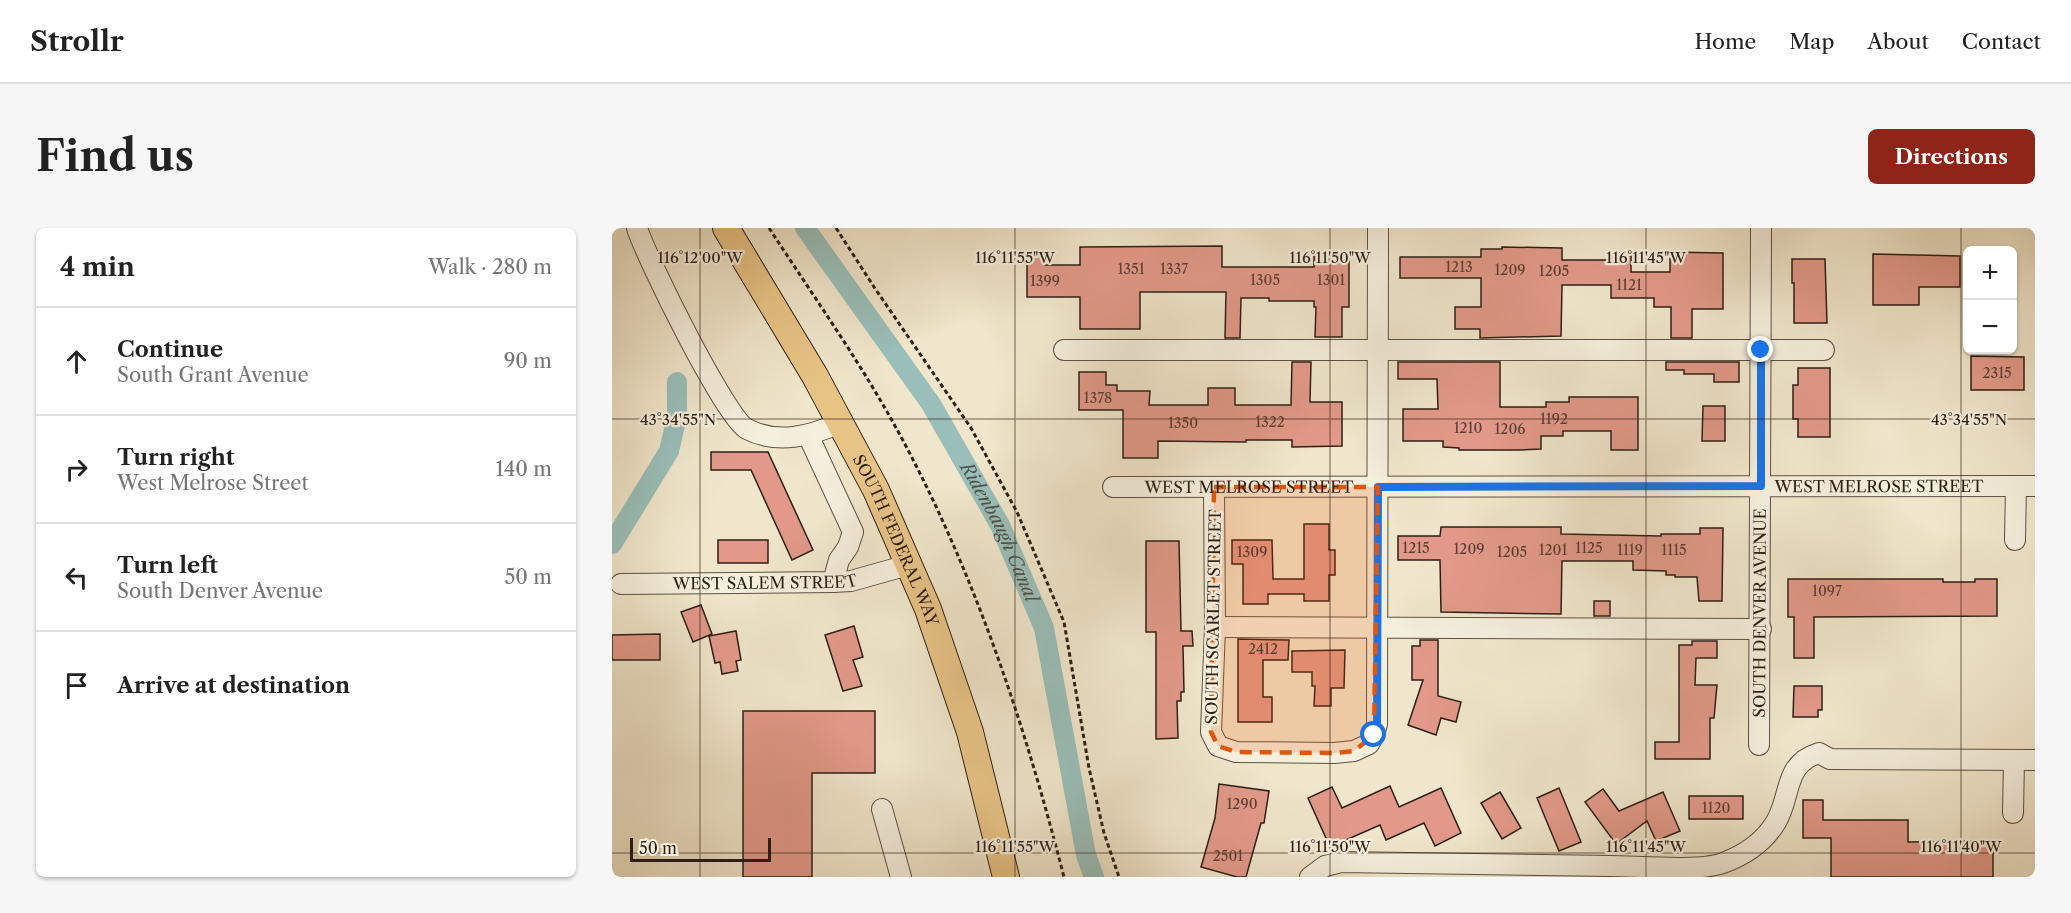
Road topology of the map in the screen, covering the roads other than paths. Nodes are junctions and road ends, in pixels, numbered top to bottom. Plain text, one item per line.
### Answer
1 (637, 228) edge
2 (726, 228) edge
3 (1378, 228) edge
4 (1761, 228) edge
5 (1064, 350) dead end
6 (1378, 350) junction
7 (1761, 350) junction
8 (1824, 350) dead end
9 (840, 423) junction
10 (808, 435) junction
11 (1761, 486) junction
12 (2025, 486) edge
13 (1113, 487) dead end
14 (1214, 487) junction
15 (1378, 487) junction
16 (2025, 514) edge
17 (2015, 540) dead end
18 (908, 565) junction
19 (833, 582) junction
20 (621, 584) dead end
21 (1215, 627) junction
22 (1378, 628) junction
23 (1761, 629) junction
24 (1759, 745) dead end
25 (2014, 760) junction
26 (2035, 760) edge
27 (882, 809) dead end
28 (2013, 813) dead end
29 (1498, 870) edge
30 (1699, 872) edge
31 (1311, 876) edge
32 (901, 877) edge
33 (1006, 877) edge

1 - 10 street
2 - 9 main road, SOUTH FEDERAL WAY
3 - 6 street
4 - 7 street, SOUTH DENVER AVENUE
5 - 6 street
6 - 7 street
6 - 15 street
7 - 8 street
7 - 11 street, SOUTH DENVER AVENUE
9 - 10 street
9 - 18 main road, SOUTH FEDERAL WAY
10 - 19 street
11 - 12 street, WEST MELROSE STREET
11 - 15 street, WEST MELROSE STREET
11 - 23 street, SOUTH DENVER AVENUE
12 - 16 street
13 - 14 street, WEST MELROSE STREET
14 - 15 street, WEST MELROSE STREET
14 - 21 street, SOUTH SCARLET STREET
15 - 22 street
16 - 17 street
18 - 19 street, WEST SALEM STREET
18 - 33 main road, SOUTH FEDERAL WAY
19 - 20 street, WEST SALEM STREET
21 - 22 street
21 - 22 street, SOUTH SCARLET STREET
22 - 23 street
23 - 24 street, SOUTH DENVER AVENUE
25 - 26 street
25 - 28 street
25 - 30 street
27 - 32 street
29 - 30 street
29 - 31 street

